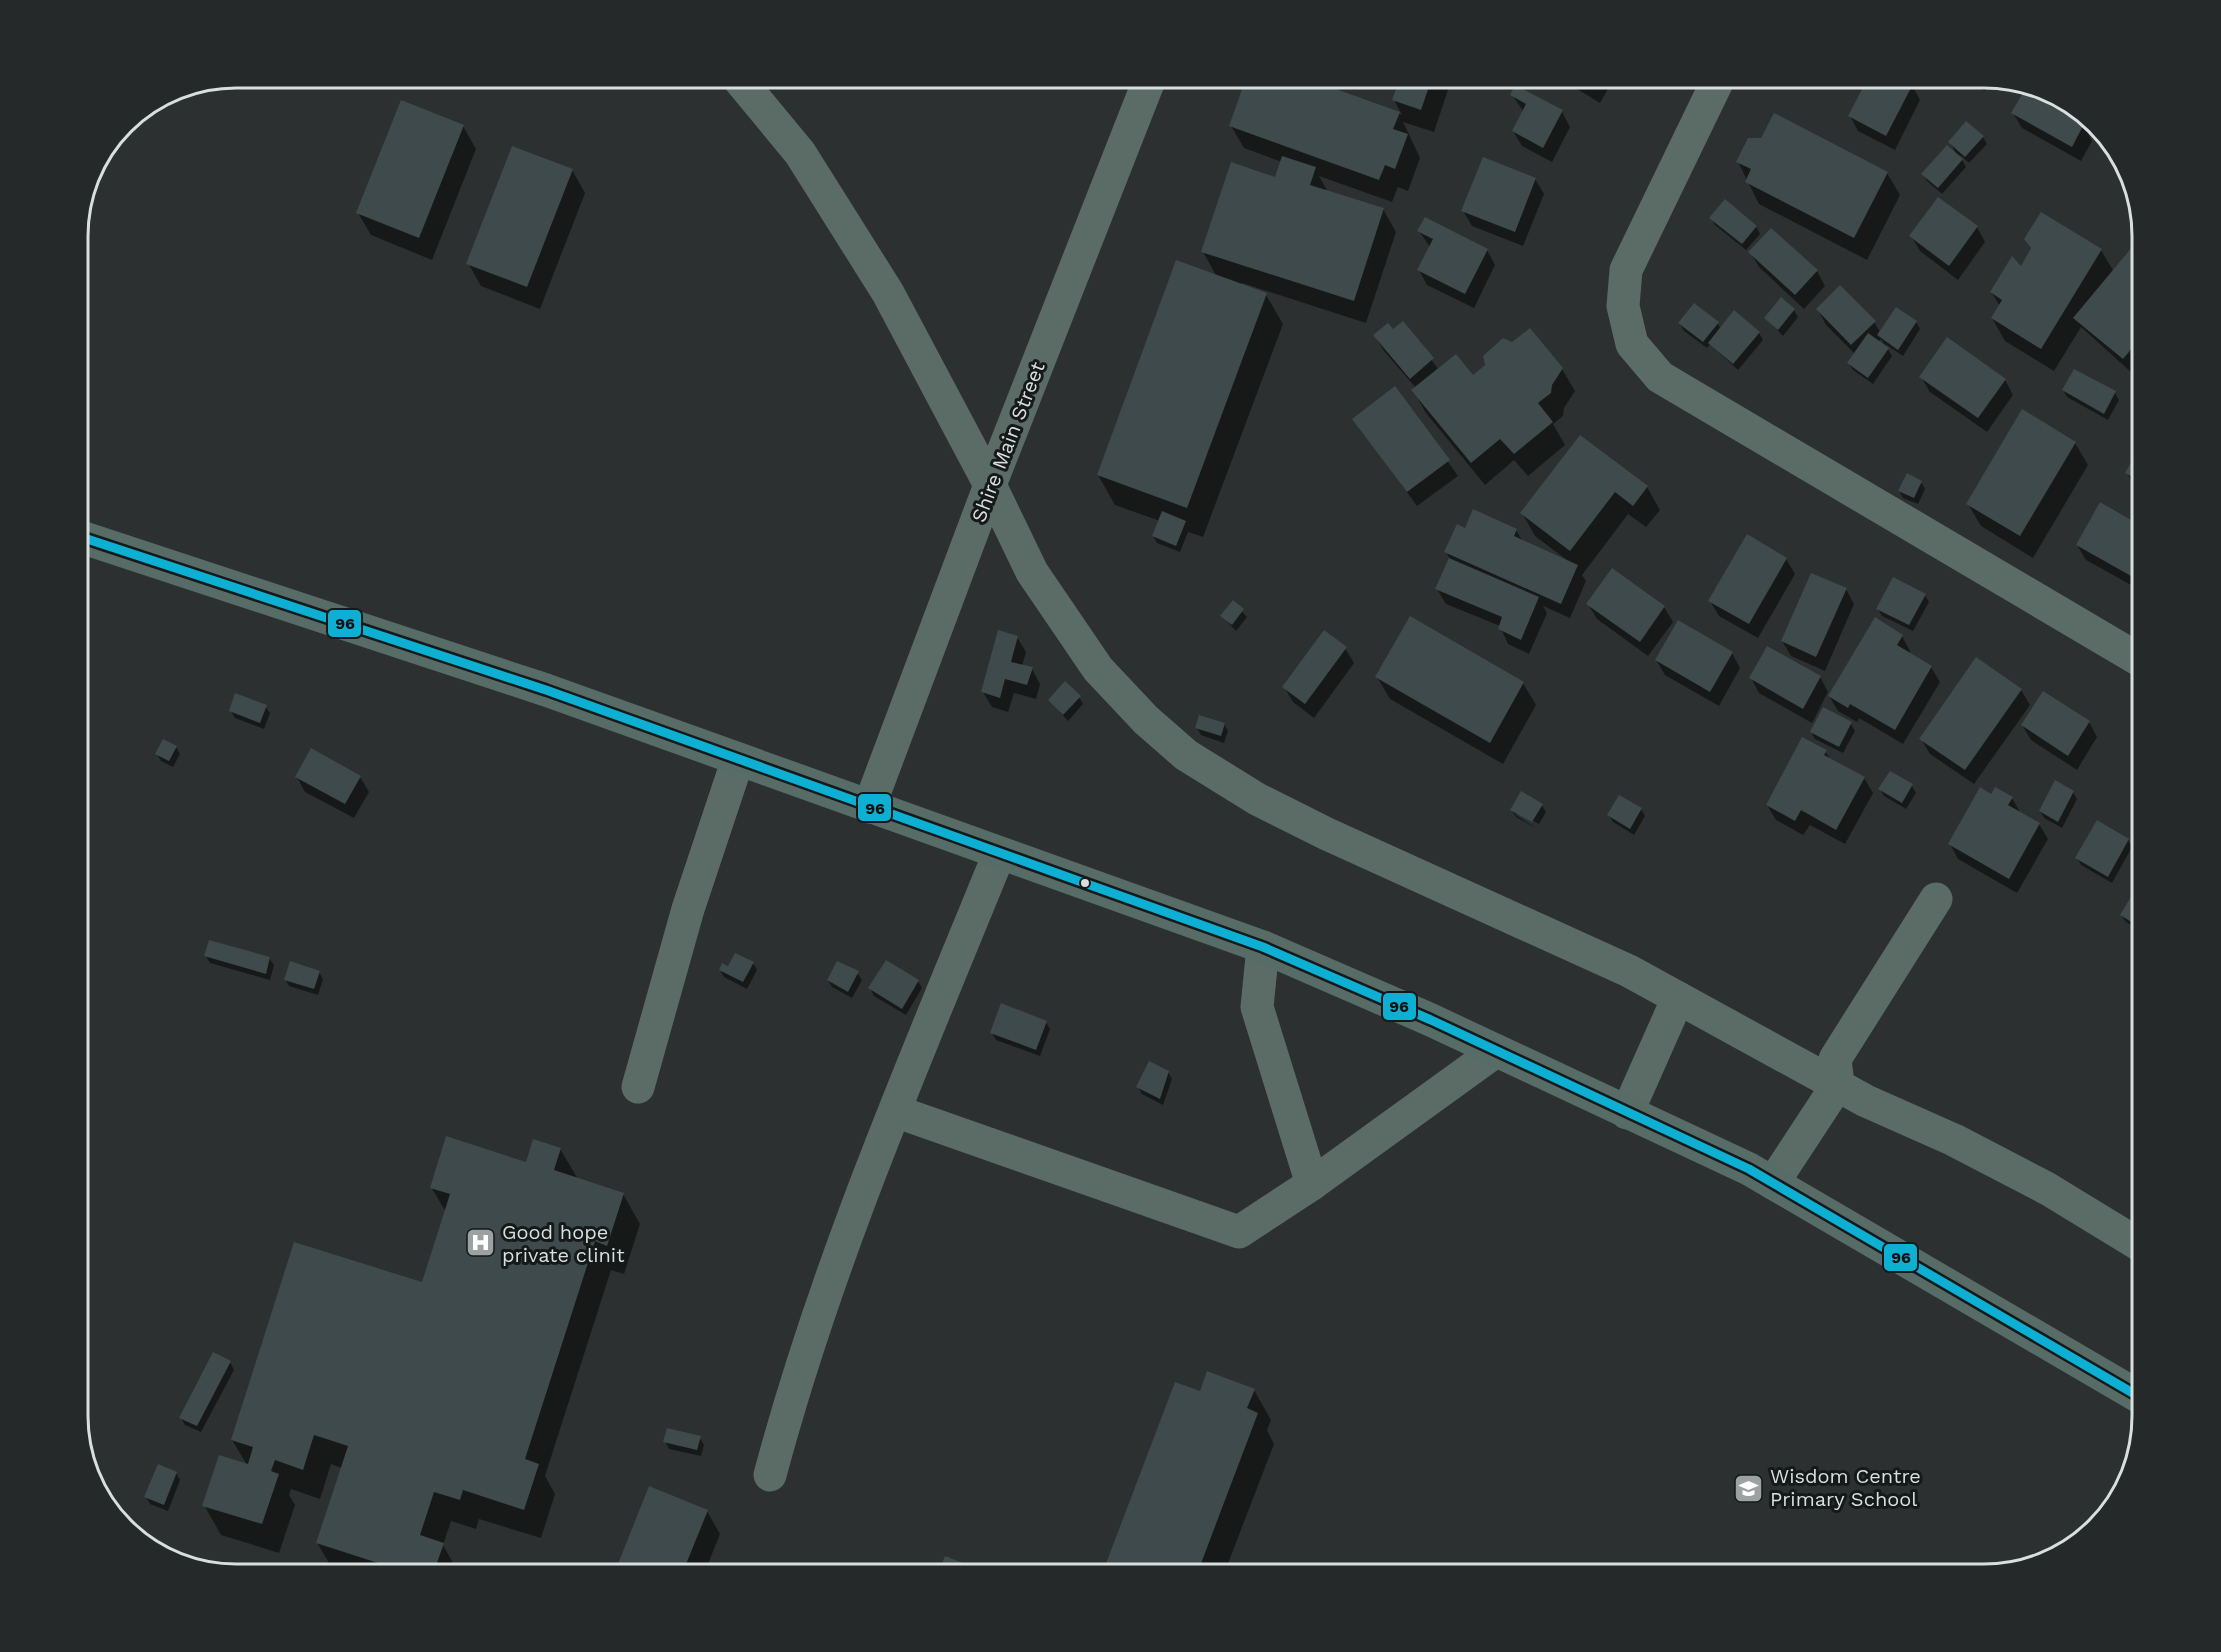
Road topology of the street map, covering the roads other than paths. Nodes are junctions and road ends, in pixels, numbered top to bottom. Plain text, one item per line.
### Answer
1 (746, 88) edge
2 (1146, 88) edge
3 (1714, 88) edge
4 (990, 485) junction
5 (89, 540) edge
6 (2132, 656) edge
7 (738, 759) junction
8 (869, 807) junction
9 (999, 854) junction
10 (1936, 899) dead end
11 (1263, 947) junction
12 (1678, 998) junction
13 (1496, 1051) junction
14 (1838, 1084) junction
15 (638, 1087) dead end
16 (895, 1111) junction
17 (1627, 1113) junction
18 (1773, 1183) junction
19 (1312, 1184) junction
20 (2132, 1240) edge
21 (2132, 1393) edge
22 (770, 1475) dead end

1 - 4 street
2 - 4 street, Shire Main Street
3 - 6 street
4 - 8 street, Shire Main Street
4 - 12 street
5 - 7 main road
7 - 8 main road
7 - 15 street
8 - 9 main road
9 - 11 main road
9 - 16 street
10 - 14 street
11 - 13 main road
11 - 19 street
12 - 14 street
12 - 17 street
13 - 17 main road
13 - 19 street
14 - 18 street
14 - 20 street
16 - 19 street
16 - 22 street
17 - 18 main road
18 - 21 main road

